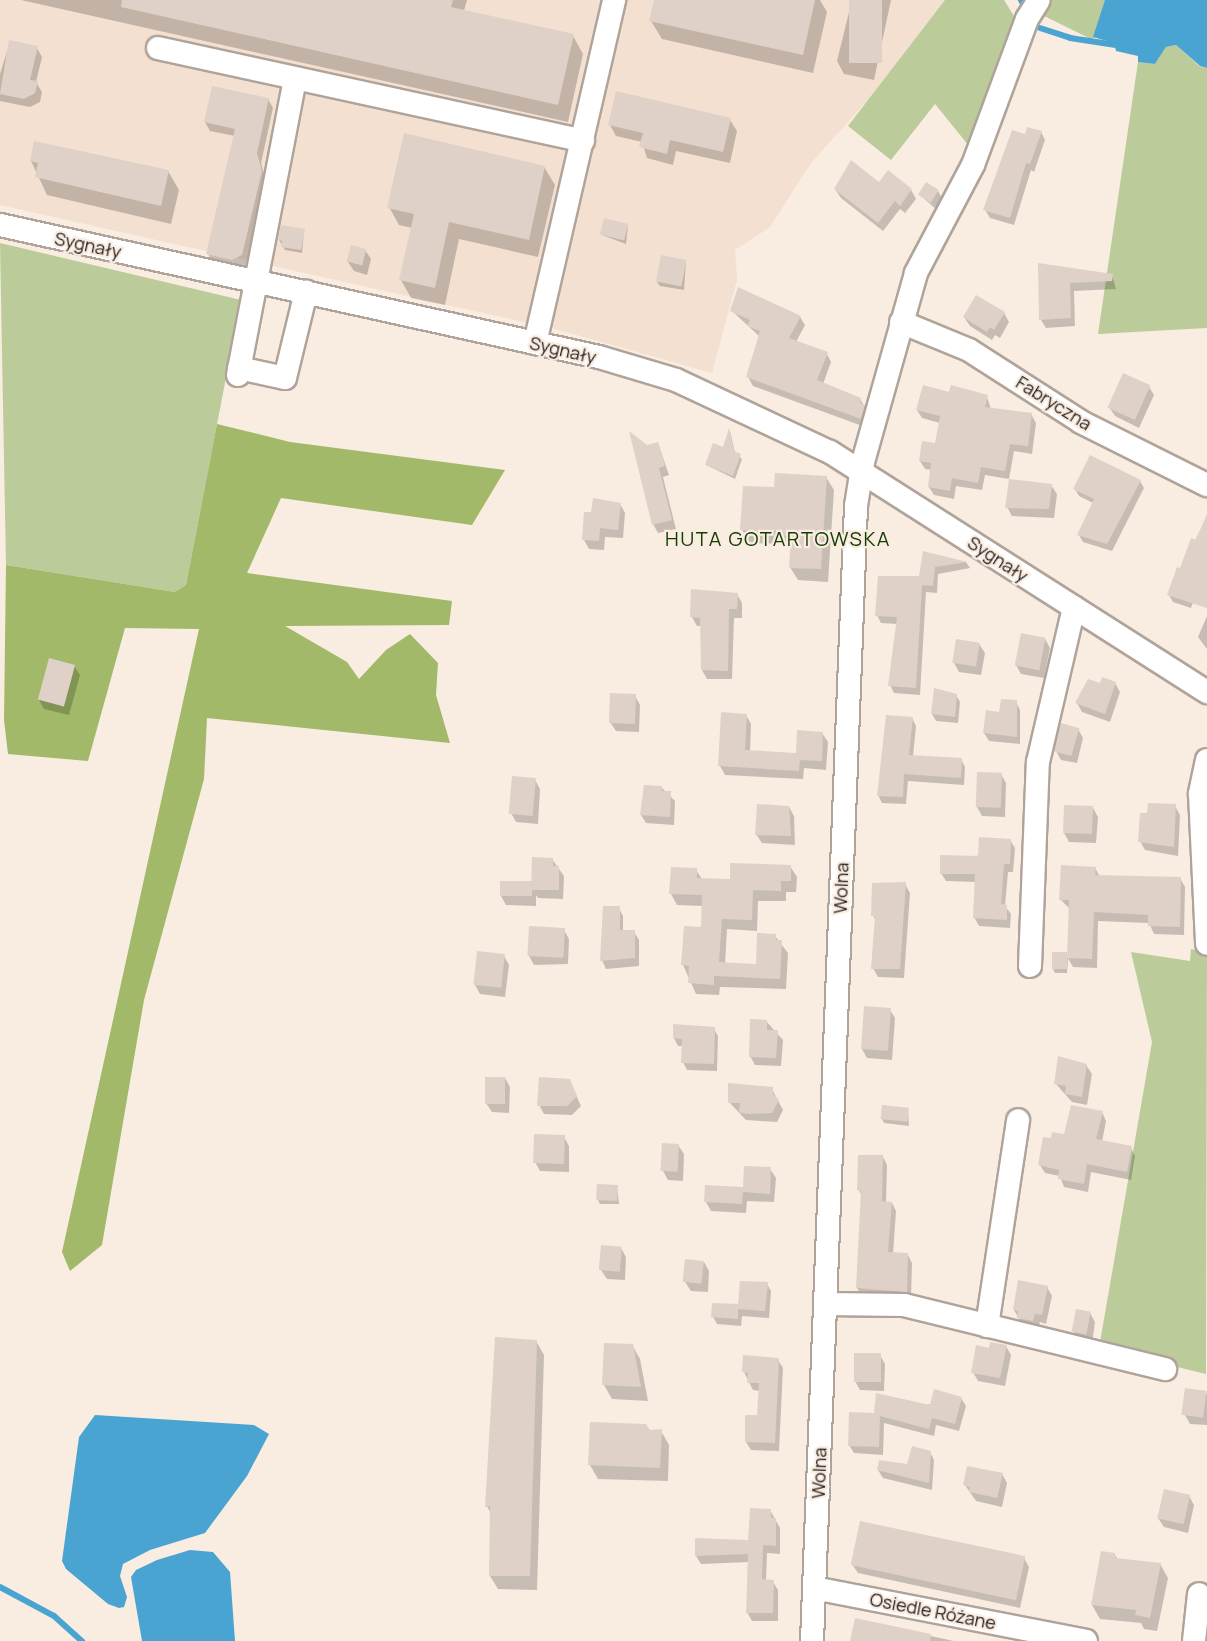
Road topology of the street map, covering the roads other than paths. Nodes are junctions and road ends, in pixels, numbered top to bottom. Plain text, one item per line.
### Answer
1 (614, 0) edge
2 (1033, 9) edge
3 (158, 48) dead end
4 (296, 80) junction
5 (583, 141) junction
6 (0, 225) edge
7 (256, 281) junction
8 (306, 292) junction
9 (901, 322) junction
10 (535, 343) junction
11 (861, 471) junction
12 (1207, 485) edge
13 (1074, 607) junction
14 (1207, 692) edge
15 (1207, 760) edge
16 (1207, 944) edge
17 (1030, 966) dead end
18 (1017, 1120) dead end
19 (825, 1304) junction
20 (987, 1326) junction
21 (1165, 1369) dead end
22 (814, 1588) junction
23 (1199, 1594) dead end
24 (812, 1641) edge
25 (1086, 1641) edge
26 (1194, 1641) edge

1 - 5 street
2 - 9 street
3 - 4 street
4 - 5 street
4 - 7 street
5 - 10 street
6 - 7 street, Sygnały
7 - 8 street, Sygnały
7 - 8 street
8 - 10 street, Sygnały
9 - 11 street
9 - 12 street, Fabryczna
10 - 11 street, Sygnały
11 - 13 street, Sygnały
11 - 19 street, Wolna
13 - 14 street, Sygnały
13 - 17 street
15 - 16 street
18 - 20 street
19 - 20 street
19 - 22 street, Wolna
20 - 21 street
22 - 24 street, Wolna
22 - 25 street, Osiedle Różane
23 - 26 street

